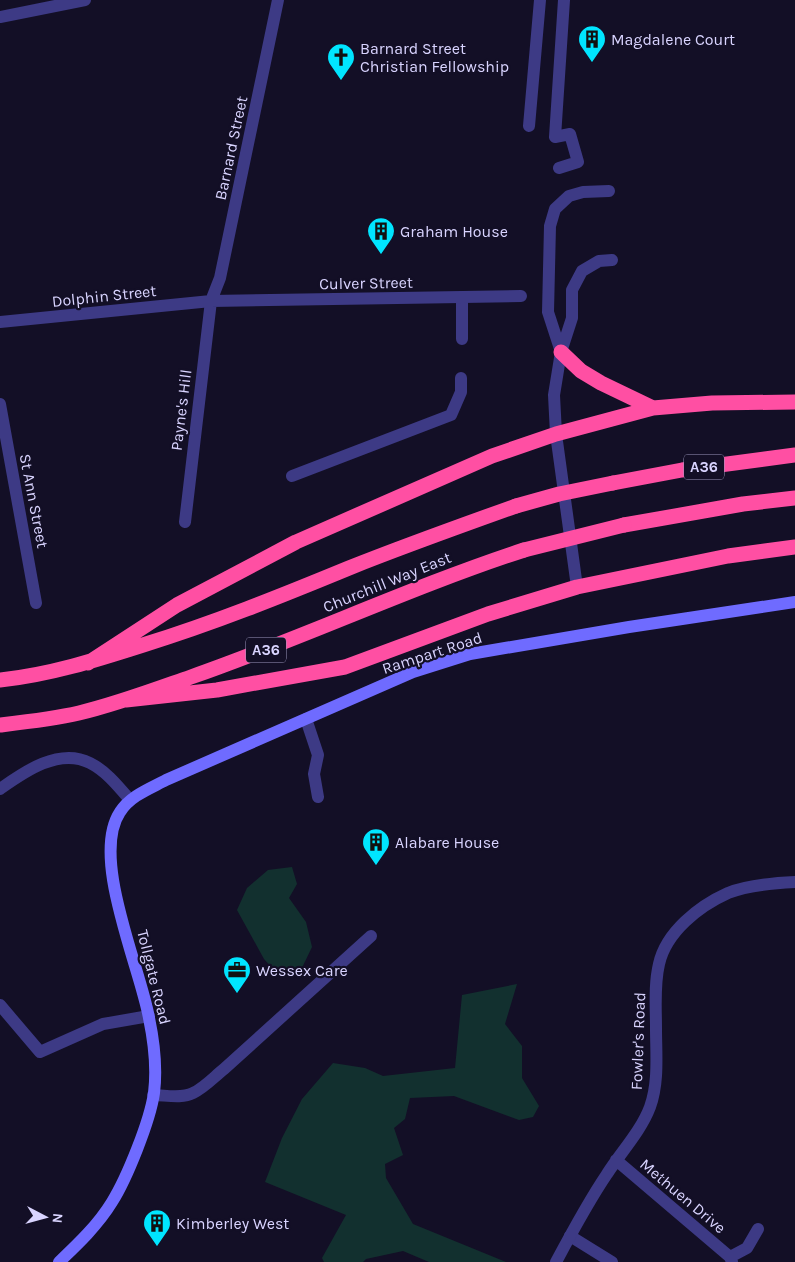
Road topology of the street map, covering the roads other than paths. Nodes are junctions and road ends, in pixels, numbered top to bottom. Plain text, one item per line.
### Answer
1 (85, 0) edge
2 (278, 0) edge
3 (540, 0) edge
4 (564, 0) edge
5 (0, 17) edge
6 (529, 126) dead end
7 (560, 168) dead end
8 (608, 191) dead end
9 (612, 260) dead end
10 (521, 296) dead end
11 (462, 297) junction
12 (211, 302) junction
13 (0, 322) edge
14 (462, 340) dead end
15 (561, 352) junction
16 (461, 378) dead end
17 (795, 402) edge
18 (0, 404) edge
19 (653, 408) junction
20 (556, 434) junction
21 (795, 455) edge
22 (292, 476) dead end
23 (795, 498) edge
24 (185, 522) dead end
25 (795, 547) edge
26 (577, 587) junction
27 (795, 602) edge
28 (36, 603) dead end
29 (88, 663) junction
30 (0, 680) edge
31 (126, 700) junction
32 (306, 719) junction
33 (0, 725) edge
34 (0, 789) edge
35 (318, 797) dead end
36 (130, 800) junction
37 (795, 882) edge
38 (371, 936) dead end
39 (0, 1005) edge
40 (149, 1016) junction
41 (154, 1094) junction
42 (616, 1160) junction
43 (758, 1229) dead end
44 (570, 1236) junction
45 (731, 1260) edge
46 (62, 1261) edge
47 (556, 1262) edge
48 (612, 1262) edge

1 - 5 street
2 - 12 street, Barnard Street
3 - 6 street
4 - 7 street
8 - 15 street
9 - 15 street
10 - 11 street, Culver Street
11 - 12 street, Culver Street
11 - 14 street
12 - 13 street, Dolphin Street
12 - 24 street, Payne's Hill
15 - 19 highway
15 - 20 street
16 - 22 street
17 - 19 highway
18 - 28 street, St Ann Street
19 - 20 highway
20 - 26 street
20 - 29 highway
21 - 29 highway, Churchill Way East / A36, bridge
23 - 31 highway, Churchill Way East / A36, bridge
25 - 26 highway
26 - 31 highway
27 - 32 street, Rampart Road
29 - 30 highway, Churchill Way East / A36
31 - 33 highway, Churchill Way East / A36
32 - 35 street
32 - 36 street, Rampart Road
34 - 36 street
36 - 40 street, Tollgate Road
37 - 42 street, Fowler's Road
38 - 41 street
39 - 40 street
40 - 41 street, Tollgate Road
41 - 46 street, Tollgate Road
42 - 44 street, Fowler's Road
42 - 45 street, Methuen Drive
43 - 45 street, Methuen Drive
44 - 47 street, Fowler's Road
44 - 48 street

